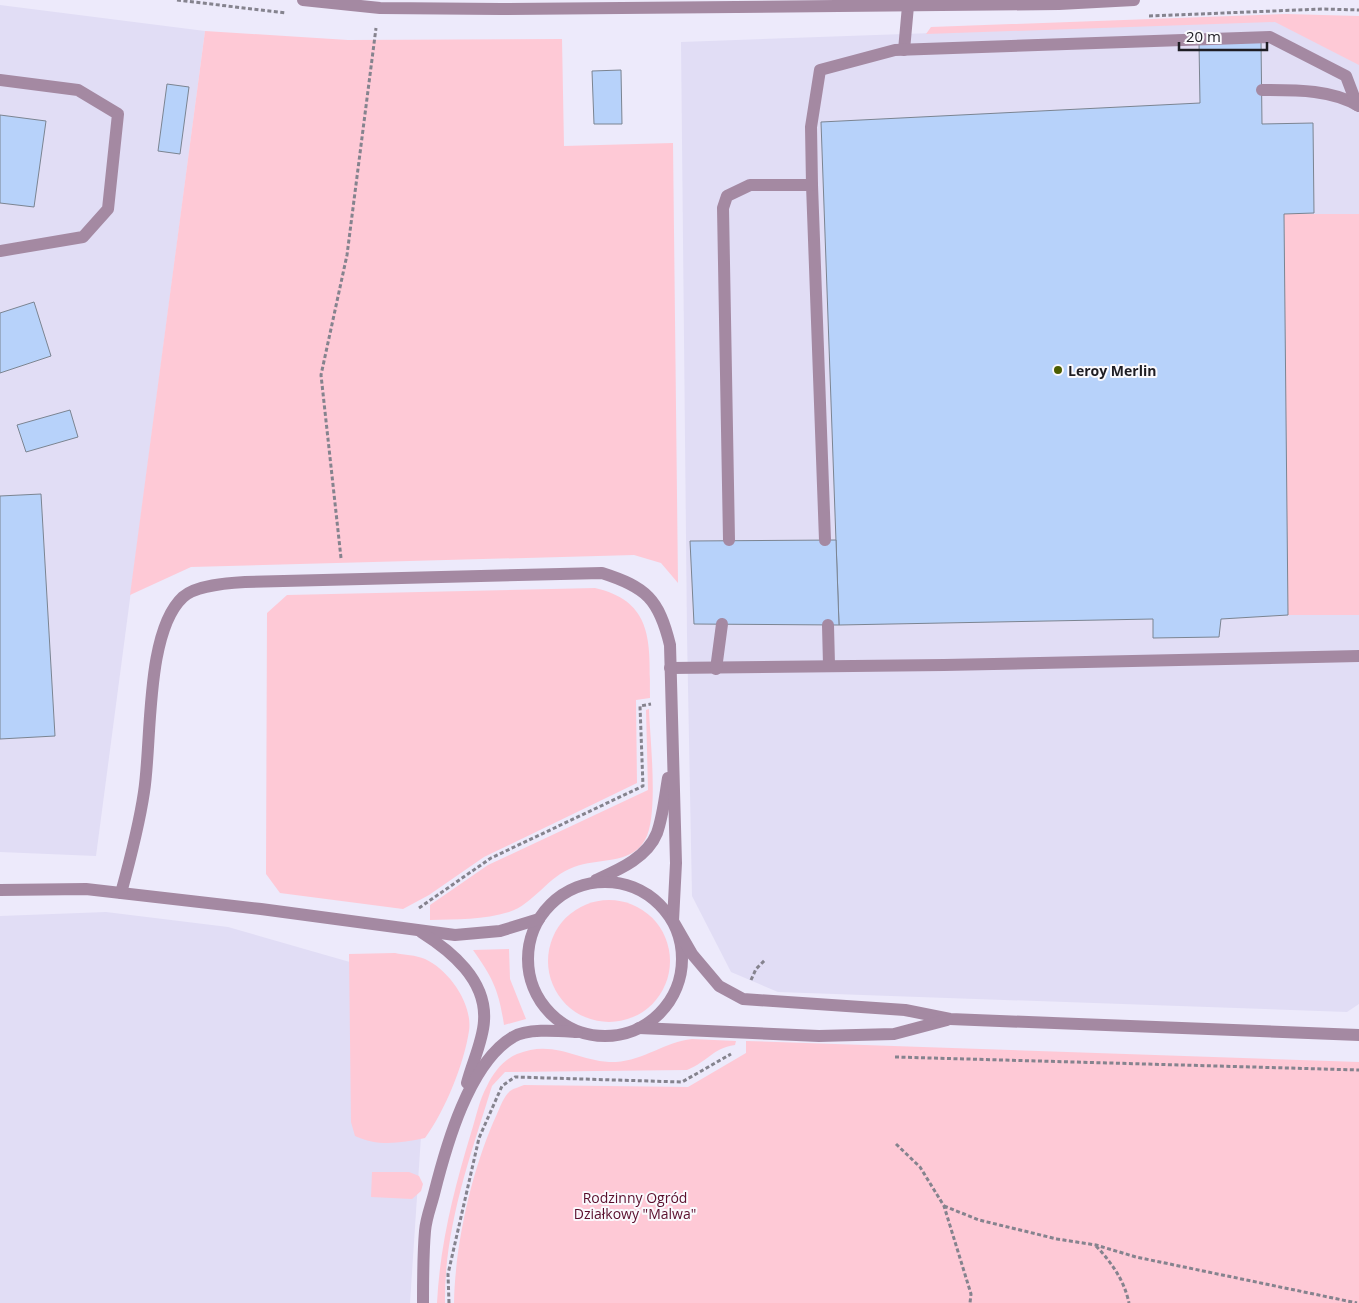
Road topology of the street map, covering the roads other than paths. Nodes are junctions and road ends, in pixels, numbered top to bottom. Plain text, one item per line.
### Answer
1 (303, 0) edge
2 (1134, 0) edge
3 (1059, 2) edge
4 (881, 3) edge
5 (383, 4) edge
6 (908, 6) junction
7 (904, 50) junction
8 (0, 80) edge
9 (1262, 90) dead end
10 (1358, 106) edge
11 (812, 185) junction
12 (0, 251) edge
13 (729, 540) dead end
14 (826, 540) dead end
15 (722, 624) dead end
16 (828, 625) dead end
17 (1359, 656) edge
18 (830, 665) junction
19 (670, 668) junction
20 (716, 669) junction
21 (672, 761) junction
22 (588, 883) junction
23 (0, 890) edge
24 (121, 893) junction
25 (539, 919) junction
26 (673, 921) junction
27 (418, 930) junction
28 (950, 1019) junction
29 (639, 1028) junction
30 (579, 1032) junction
31 (1359, 1035) edge
32 (451, 1138) junction
33 (423, 1303) edge

1 - 5 street
2 - 3 street
3 - 6 street
4 - 5 street
4 - 6 street
6 - 7 street
7 - 10 street
7 - 11 street
8 - 12 street
9 - 10 street
11 - 13 street
11 - 14 street
15 - 20 street
16 - 18 street
17 - 18 street
18 - 20 street
19 - 20 street
19 - 21 street
19 - 24 street
21 - 22 street
21 - 26 street
22 - 25 street
22 - 26 street
23 - 24 street
24 - 27 street
25 - 27 street
25 - 30 street
26 - 28 street
26 - 29 street
27 - 32 street
28 - 29 street
28 - 31 street
29 - 30 street
30 - 32 street
32 - 33 street

